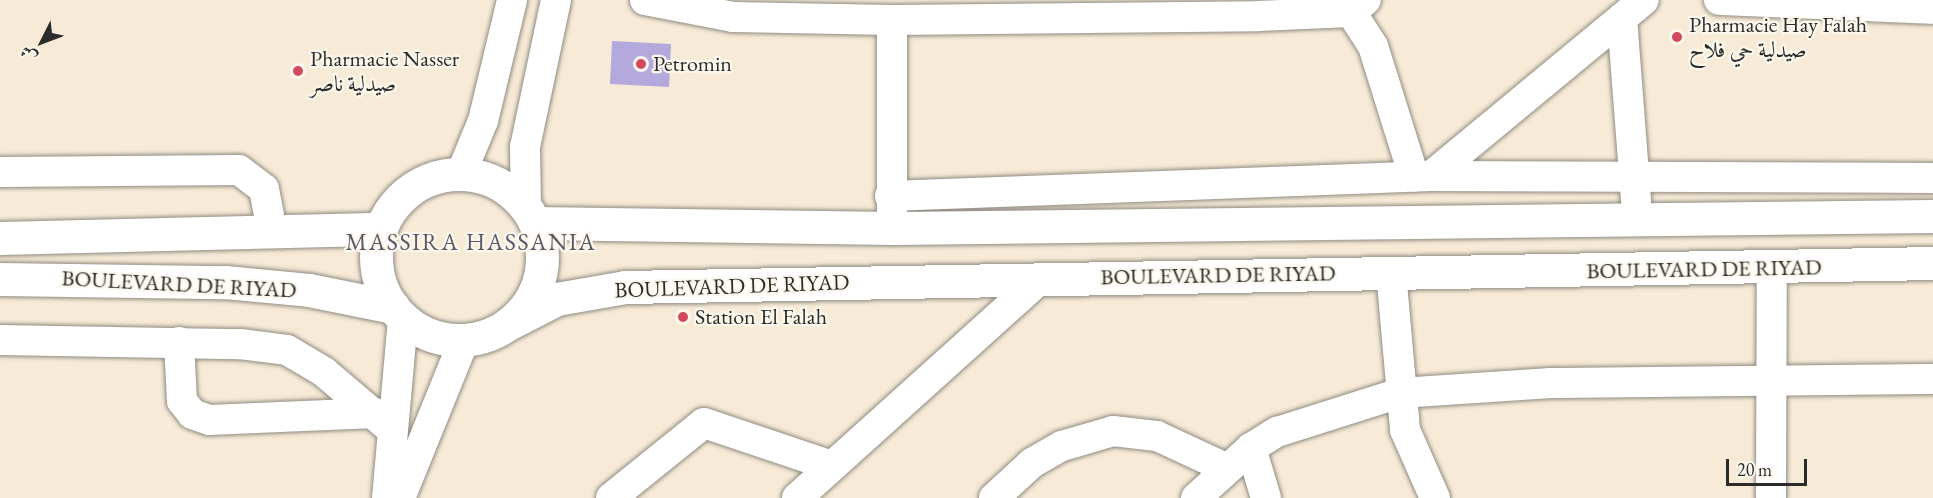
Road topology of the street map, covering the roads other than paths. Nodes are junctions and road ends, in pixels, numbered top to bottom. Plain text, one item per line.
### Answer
1 (512, 0) edge
2 (556, 0) edge
3 (645, 0) edge
4 (1719, 0) edge
5 (1903, 4) edge
6 (1359, 6) edge
7 (1317, 7) edge
8 (735, 8) edge
9 (1163, 9) edge
10 (1633, 9) edge
11 (1933, 9) edge
12 (1004, 10) edge
13 (892, 20) junction
14 (0, 172) edge
15 (461, 174) junction
16 (1423, 176) junction
17 (1933, 178) edge
18 (1635, 180) junction
19 (890, 196) junction
20 (530, 215) junction
21 (1933, 216) edge
22 (1636, 217) junction
23 (893, 228) junction
24 (381, 229) junction
25 (272, 231) junction
26 (0, 238) edge
27 (1933, 264) edge
28 (1772, 267) junction
29 (1391, 272) junction
30 (0, 279) edge
31 (1040, 279) junction
32 (398, 313) junction
33 (510, 323) junction
34 (0, 340) edge
35 (464, 340) junction
36 (179, 342) junction
37 (1933, 379) edge
38 (1773, 380) junction
39 (1400, 393) junction
40 (383, 421) junction
41 (1251, 448) junction
42 (832, 466) junction
43 (1226, 468) junction
44 (387, 498) edge
45 (400, 498) edge
46 (611, 498) edge
47 (797, 498) edge
48 (994, 498) edge
49 (1196, 498) edge
50 (1266, 498) edge
51 (1434, 498) edge
52 (1771, 498) edge

1 - 15 street
2 - 20 street
3 - 8 street
4 - 5 street
5 - 11 street
6 - 7 street
6 - 16 street
7 - 9 street
8 - 13 street
9 - 12 street
10 - 16 street
10 - 18 street
12 - 13 street
13 - 19 street
14 - 25 street
15 - 20 main road
15 - 24 main road
16 - 18 street
16 - 19 street
17 - 18 street
18 - 22 street
19 - 23 street
20 - 23 main road
20 - 33 main road
21 - 22 main road
22 - 23 main road
24 - 25 main road, BOULEVARD DE RIYAD
24 - 32 main road
25 - 26 main road, BOULEVARD DE RIYAD
27 - 28 main road, BOULEVARD DE RIYAD
28 - 29 main road, BOULEVARD DE RIYAD
28 - 38 street
29 - 31 main road, BOULEVARD DE RIYAD
29 - 39 street
30 - 32 main road, BOULEVARD DE RIYAD
31 - 33 main road, BOULEVARD DE RIYAD
31 - 42 street
32 - 35 main road
32 - 40 street
33 - 35 main road
34 - 36 street
35 - 45 street
36 - 40 street
36 - 40 street
37 - 38 street
38 - 39 street
38 - 52 street
39 - 41 street
39 - 51 street
40 - 44 street
41 - 43 street
41 - 50 street
42 - 46 street
42 - 47 street
43 - 48 street
43 - 49 street

